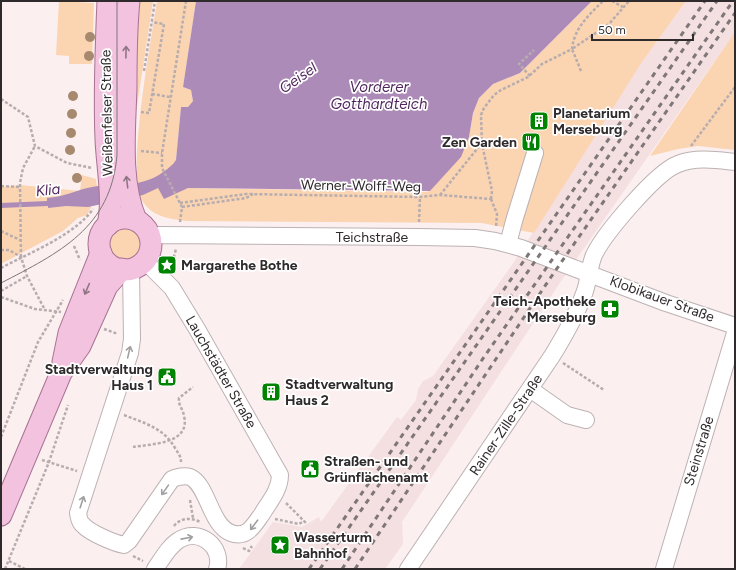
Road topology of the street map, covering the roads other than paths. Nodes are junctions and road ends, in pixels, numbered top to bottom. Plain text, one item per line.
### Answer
1 (108, 1) edge
2 (127, 5) edge
3 (535, 153) dead end
4 (735, 162) edge
5 (136, 220) junction
6 (108, 225) junction
7 (150, 237) junction
8 (502, 243) junction
9 (101, 253) junction
10 (133, 266) junction
11 (588, 273) junction
12 (735, 326) edge
13 (735, 333) edge
14 (61, 373) junction
15 (530, 389) junction
16 (586, 420) dead end
17 (1, 515) edge
18 (155, 569) edge
19 (217, 569) edge
20 (408, 569) edge
21 (664, 569) edge

1 - 6 main road, Weißenfelser Straße
5 -> 2 main road, Weißenfelser Straße
3 - 8 street
4 - 11 street, Rainer-Zille-Straße
5 - 6 main road
5 - 7 main road
6 - 9 main road
7 - 8 street, Teichstraße
7 - 10 main road
8 - 11 street, Teichstraße
9 - 10 main road
9 -> 14 main road
10 -> 10 street, Lauchstädter Straße
10 - 14 main road
11 - 12 street, Klobikauer Straße
11 - 15 street, Rainer-Zille-Straße
13 - 21 street, Steinstraße
14 - 17 main road
15 - 16 street
15 - 20 street, Rainer-Zille-Straße
18 -> 19 street

